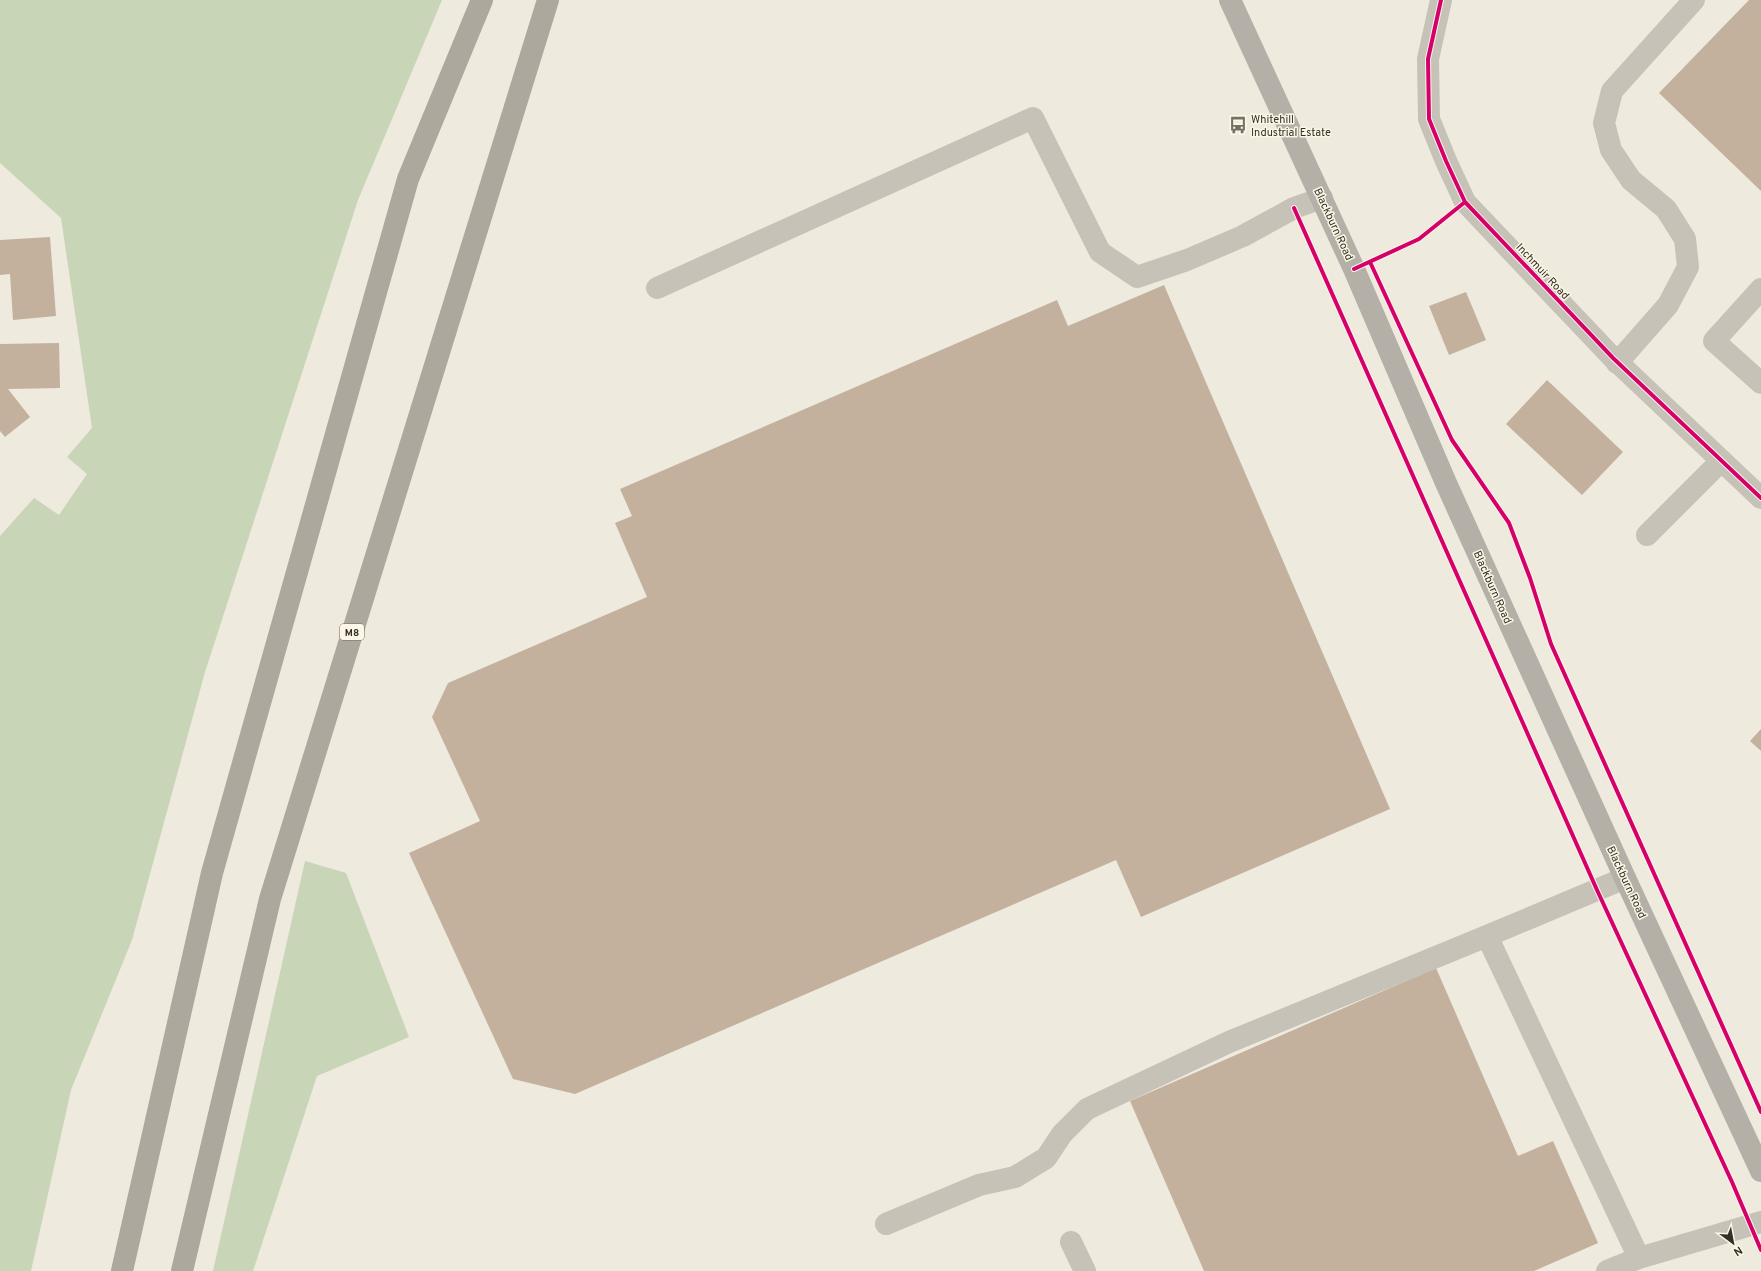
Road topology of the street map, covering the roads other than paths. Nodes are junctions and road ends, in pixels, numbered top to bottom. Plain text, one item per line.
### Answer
1 (482, 0) edge
2 (548, 0) edge
3 (1230, 0) edge
4 (1441, 0) edge
5 (1694, 0) edge
6 (1322, 198) junction
7 (658, 288) dead end
8 (1761, 289) edge
9 (1617, 363) junction
10 (1761, 383) edge
11 (1721, 461) junction
12 (1761, 498) edge
13 (1647, 535) dead end
14 (1625, 878) junction
15 (1487, 936) junction
16 (1761, 1171) edge
17 (1761, 1222) edge
18 (886, 1224) dead end
19 (1071, 1242) dead end
20 (1639, 1258) junction
21 (122, 1271) edge
22 (182, 1271) edge
23 (1085, 1271) edge
24 (1607, 1271) edge

1 - 21 highway
2 - 22 highway, M8
3 - 6 main road, Blackburn Road
4 - 9 street, Inchmuir Road
5 - 9 street
6 - 7 street
6 - 14 main road, Blackburn Road
8 - 10 street
9 - 11 street, Inchmuir Road
11 - 12 street, Inchmuir Road
11 - 13 street
14 - 15 street
14 - 16 main road, Blackburn Road
15 - 18 street
15 - 20 street
17 - 20 street
19 - 23 street
20 - 24 street

